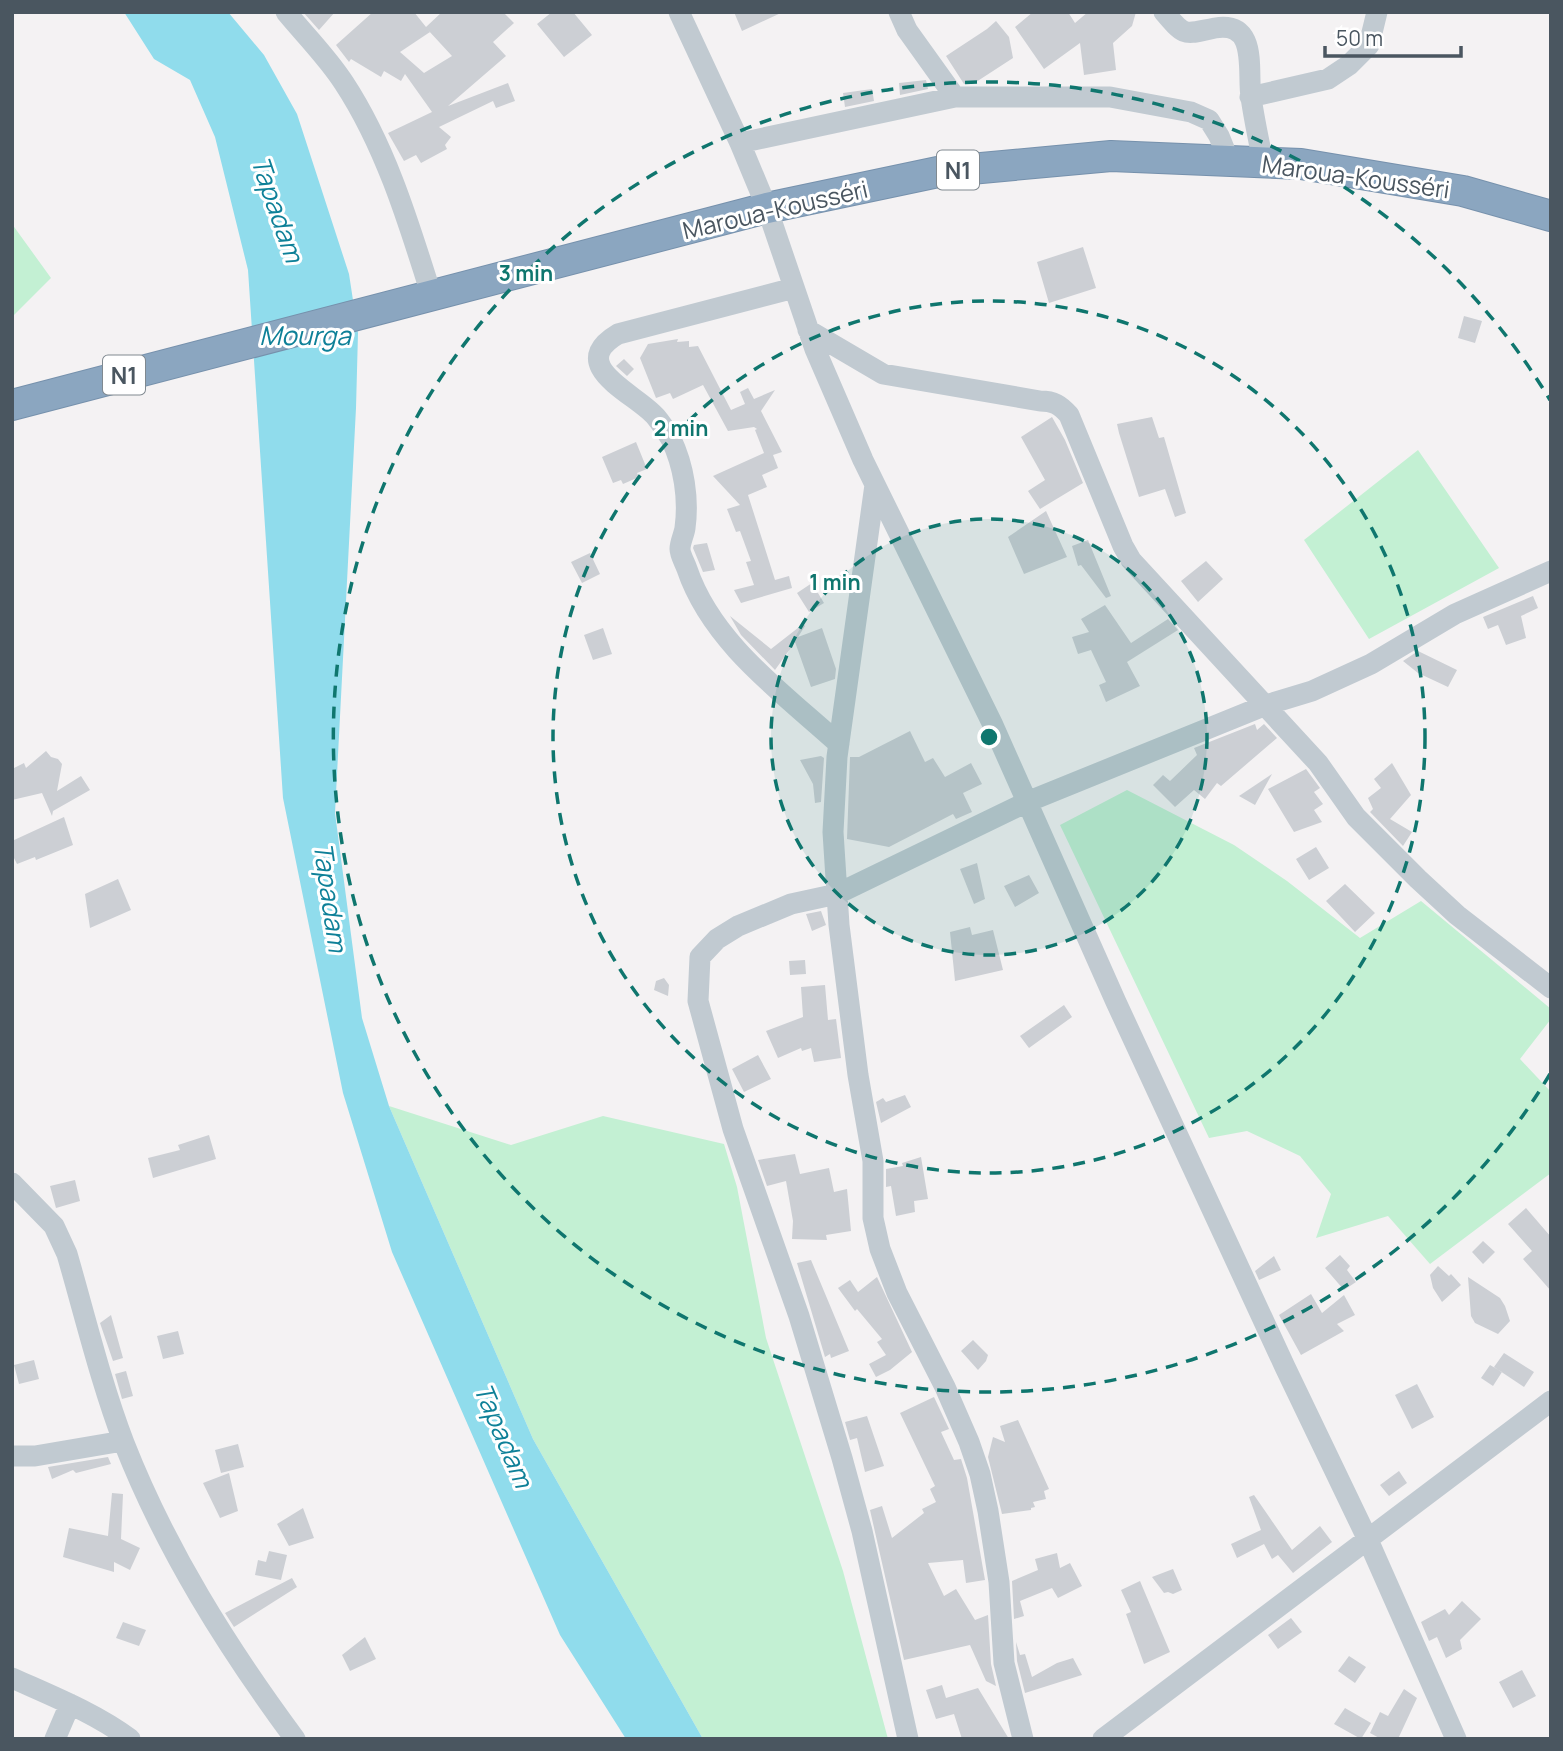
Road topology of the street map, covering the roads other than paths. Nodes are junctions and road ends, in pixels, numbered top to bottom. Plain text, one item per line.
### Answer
1 (286, 12) edge
2 (678, 12) edge
3 (881, 12) edge
4 (1164, 12) edge
5 (1377, 12) edge
6 (903, 21) edge
7 (954, 97) junction
8 (1250, 97) junction
9 (740, 143) junction
10 (1229, 161) junction
11 (1263, 162) junction
12 (767, 208) junction
13 (1551, 216) edge
14 (794, 288) junction
15 (432, 297) junction
16 (807, 330) junction
17 (12, 405) edge
18 (875, 485) junction
19 (1550, 571) edge
20 (1266, 705) junction
21 (839, 744) junction
22 (1027, 802) junction
23 (837, 894) junction
24 (1551, 988) edge
25 (12, 1183) edge
26 (1549, 1408) edge
27 (123, 1441) junction
28 (12, 1456) edge
29 (1368, 1540) junction
30 (12, 1678) edge
31 (70, 1704) junction
32 (55, 1739) edge
33 (130, 1739) edge
34 (295, 1739) edge
35 (908, 1739) edge
36 (1023, 1739) edge
37 (1103, 1739) edge
38 (1457, 1739) edge

1 - 15 street
2 - 9 street
3 - 6 street
4 - 8 street
5 - 8 street
6 - 7 street
7 - 9 street
7 - 10 street
8 - 11 street
9 - 12 street
10 - 11 highway, Maroua-Kousséri / N1
10 - 12 highway, Maroua-Kousséri / N1
11 - 13 highway, Maroua-Kousséri / N1
12 - 14 street
12 - 15 highway, Maroua-Kousséri / N1
14 - 16 street
14 - 21 street
15 - 17 highway, Maroua-Kousséri / N1
16 - 18 street
16 - 20 street
18 - 21 street
18 - 22 street
19 - 20 street
20 - 22 street
20 - 24 street
21 - 23 street
22 - 23 street
22 - 29 street
23 - 35 street
23 - 36 street
25 - 27 street
26 - 29 street
27 - 28 street
27 - 34 street
29 - 37 street
29 - 38 street
30 - 31 street
31 - 32 street
31 - 33 street

